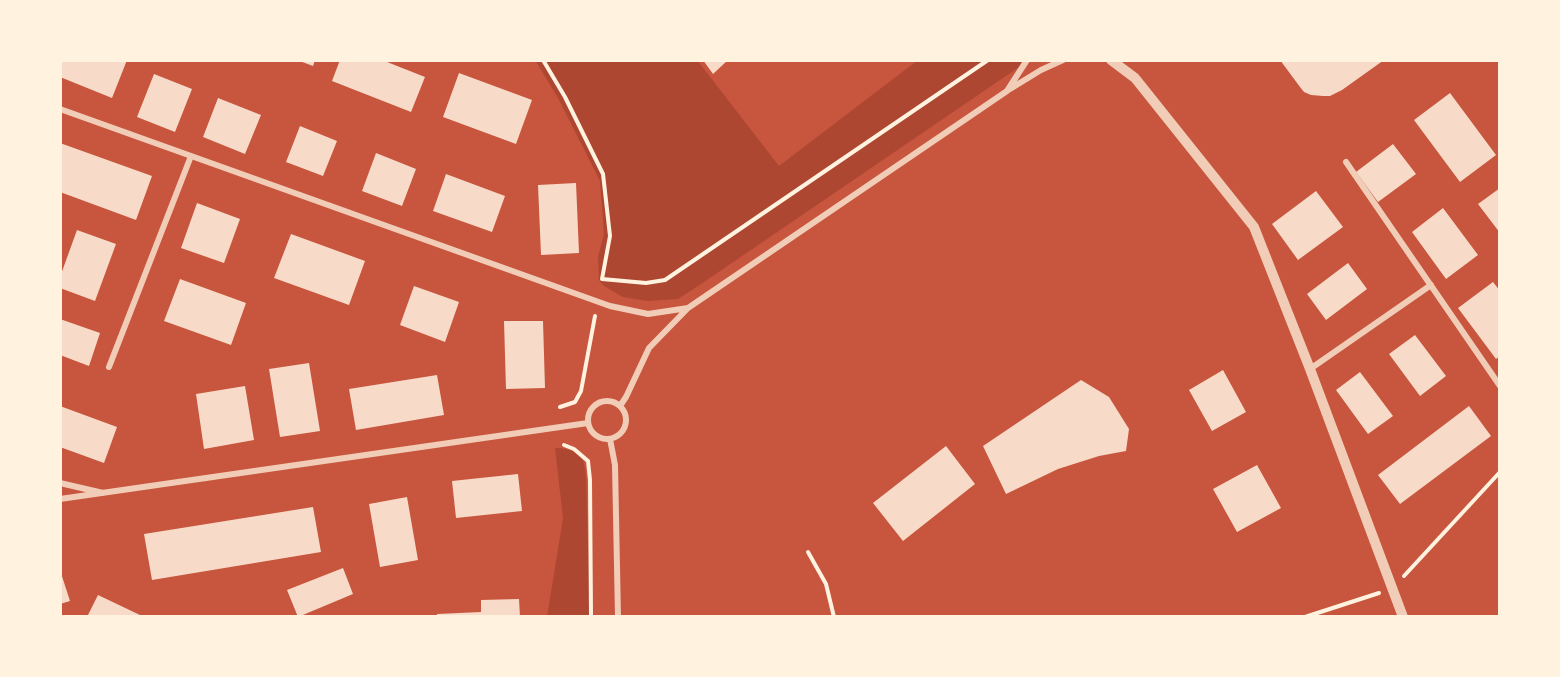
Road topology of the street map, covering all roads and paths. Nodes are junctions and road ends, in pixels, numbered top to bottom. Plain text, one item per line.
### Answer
1 (543, 60) edge
2 (988, 60) edge
3 (1027, 60) edge
4 (1063, 60) edge
5 (1112, 60) edge
6 (1007, 91) junction
7 (60, 110) edge
8 (191, 156) junction
9 (1346, 162) dead end
10 (1431, 285) junction
11 (688, 308) junction
12 (595, 315) dead end
13 (109, 367) dead end
14 (1310, 369) junction
15 (1500, 386) edge
16 (620, 406) junction
17 (560, 407) dead end
18 (588, 423) junction
19 (610, 439) junction
20 (564, 445) dead end
21 (1500, 472) edge
22 (62, 482) edge
23 (106, 494) junction
24 (60, 500) edge
25 (808, 552) dead end
26 (1393, 588) junction
27 (591, 617) edge
28 (618, 617) edge
29 (834, 617) edge
30 (1305, 617) edge
31 (1403, 617) edge

1 - 2 path
3 - 6 street
4 - 6 street
5 - 14 street
6 - 11 street
7 - 8 street
8 - 11 street
8 - 13 street
9 - 10 street
10 - 14 street
10 - 15 street
11 - 16 street
12 - 17 path
14 - 26 street
16 - 18 street
16 - 19 street
18 - 19 street
18 - 23 street
19 - 28 street
20 - 27 path
21 - 26 path
22 - 23 street
23 - 24 street
25 - 29 path
26 - 30 path
26 - 31 street

